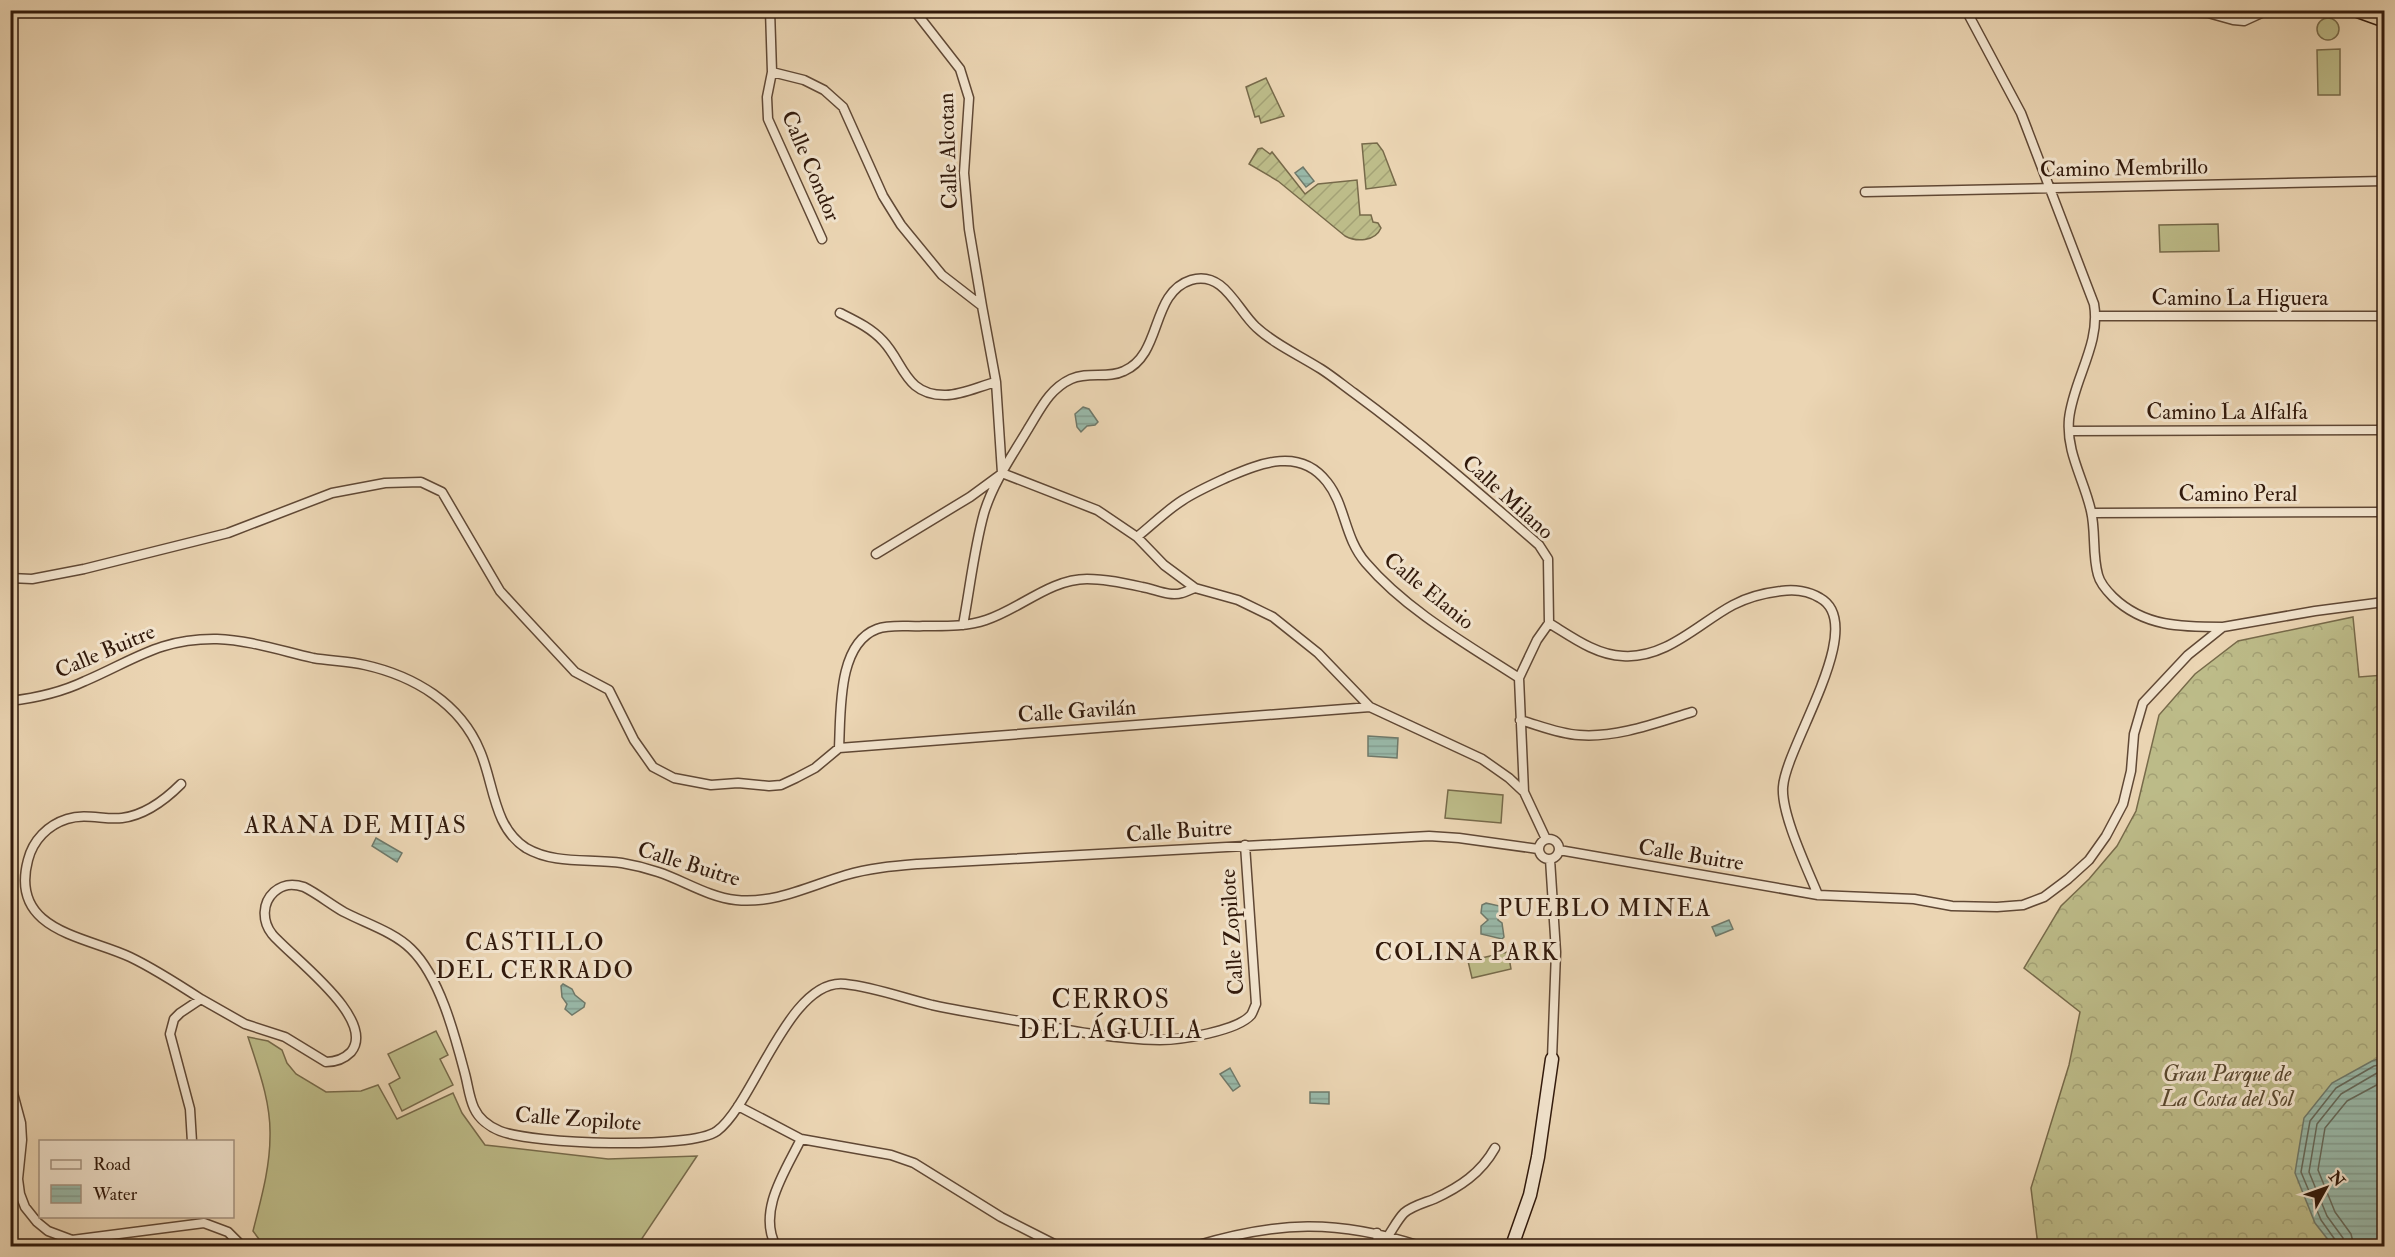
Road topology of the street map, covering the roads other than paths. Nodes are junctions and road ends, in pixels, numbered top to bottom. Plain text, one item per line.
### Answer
1 (770, 10) edge
2 (914, 10) edge
3 (2268, 10) edge
4 (2359, 10) edge
5 (1967, 12) edge
6 (2385, 19) edge
7 (772, 72) junction
8 (2385, 181) edge
9 (2050, 188) junction
10 (1865, 192) dead end
11 (822, 239) dead end
12 (982, 306) junction
13 (840, 313) dead end
14 (2096, 316) junction
15 (2385, 316) edge
16 (996, 382) junction
17 (2385, 430) edge
18 (2069, 431) junction
19 (1002, 473) junction
20 (2385, 512) edge
21 (2092, 513) junction
22 (1137, 537) junction
23 (876, 554) dead end
24 (10, 578) edge
25 (1195, 588) junction
26 (2385, 602) edge
27 (1549, 623) junction
28 (963, 624) junction
29 (2223, 627) junction
30 (1519, 678) junction
31 (10, 701) edge
32 (1370, 706) junction
33 (1692, 712) dead end
34 (1520, 720) junction
35 (839, 748) junction
36 (181, 784) dead end
37 (1524, 792) junction
38 (1546, 838) junction
39 (1245, 845) junction
40 (1538, 849) junction
41 (1559, 850) junction
42 (1550, 859) junction
43 (1818, 895) junction
44 (201, 999) junction
45 (1552, 1059) joint
46 (10, 1082) edge
47 (738, 1106) junction
48 (801, 1139) junction
49 (192, 1140) edge
50 (1495, 1148) dead end
51 (202, 1220) edge
52 (1377, 1233) junction
53 (1388, 1236) junction
54 (243, 1246) edge
55 (776, 1246) edge
56 (1058, 1246) edge
57 (1195, 1246) edge
58 (1378, 1246) edge
59 (1420, 1246) edge
60 (1512, 1246) edge

1 - 7 street, Calle Condor
2 - 12 street, Calle Alcotan
3 - 5 street
4 - 6 highway
5 - 9 street
7 - 11 street, Calle Condor
7 - 12 street
8 - 9 street, Camino Membrillo
9 - 10 street, Camino Membrillo
9 - 14 street
12 - 16 street, Calle Alcotan
13 - 16 street
14 - 15 street, Camino La Higuera
14 - 18 street
16 - 19 street, Calle Alcotan
17 - 18 street, Camino La Alfalfa
18 - 21 street
19 - 22 street
19 - 23 street
19 - 27 street, Calle Milano
19 - 28 street, Calle Milano
20 - 21 street, Camino Peral
21 - 29 street
22 - 25 street
22 - 30 street, Calle Elanio
24 - 35 street
25 - 28 street
25 - 32 street
26 - 29 street
27 - 30 street
27 - 43 street
28 - 35 street
29 - 43 street, Calle Buitre
30 - 34 street
31 - 39 street, Calle Buitre
32 - 35 street, Calle Gavilán
32 - 37 street
33 - 34 street
34 - 37 street
36 - 44 street
37 - 38 street
38 - 40 street
38 - 41 street
39 - 40 street, Calle Buitre
39 - 47 street, Calle Zopilote
40 - 42 street
41 - 42 street
41 - 43 street, Calle Buitre
42 - 45 street
44 - 47 street, Calle Zopilote
44 - 49 street
45 - 60 street
46 - 51 street
47 - 48 street
48 - 55 street
48 - 56 street
50 - 53 street
51 - 54 street
52 - 53 street
52 - 57 street
52 - 58 street
53 - 59 street

